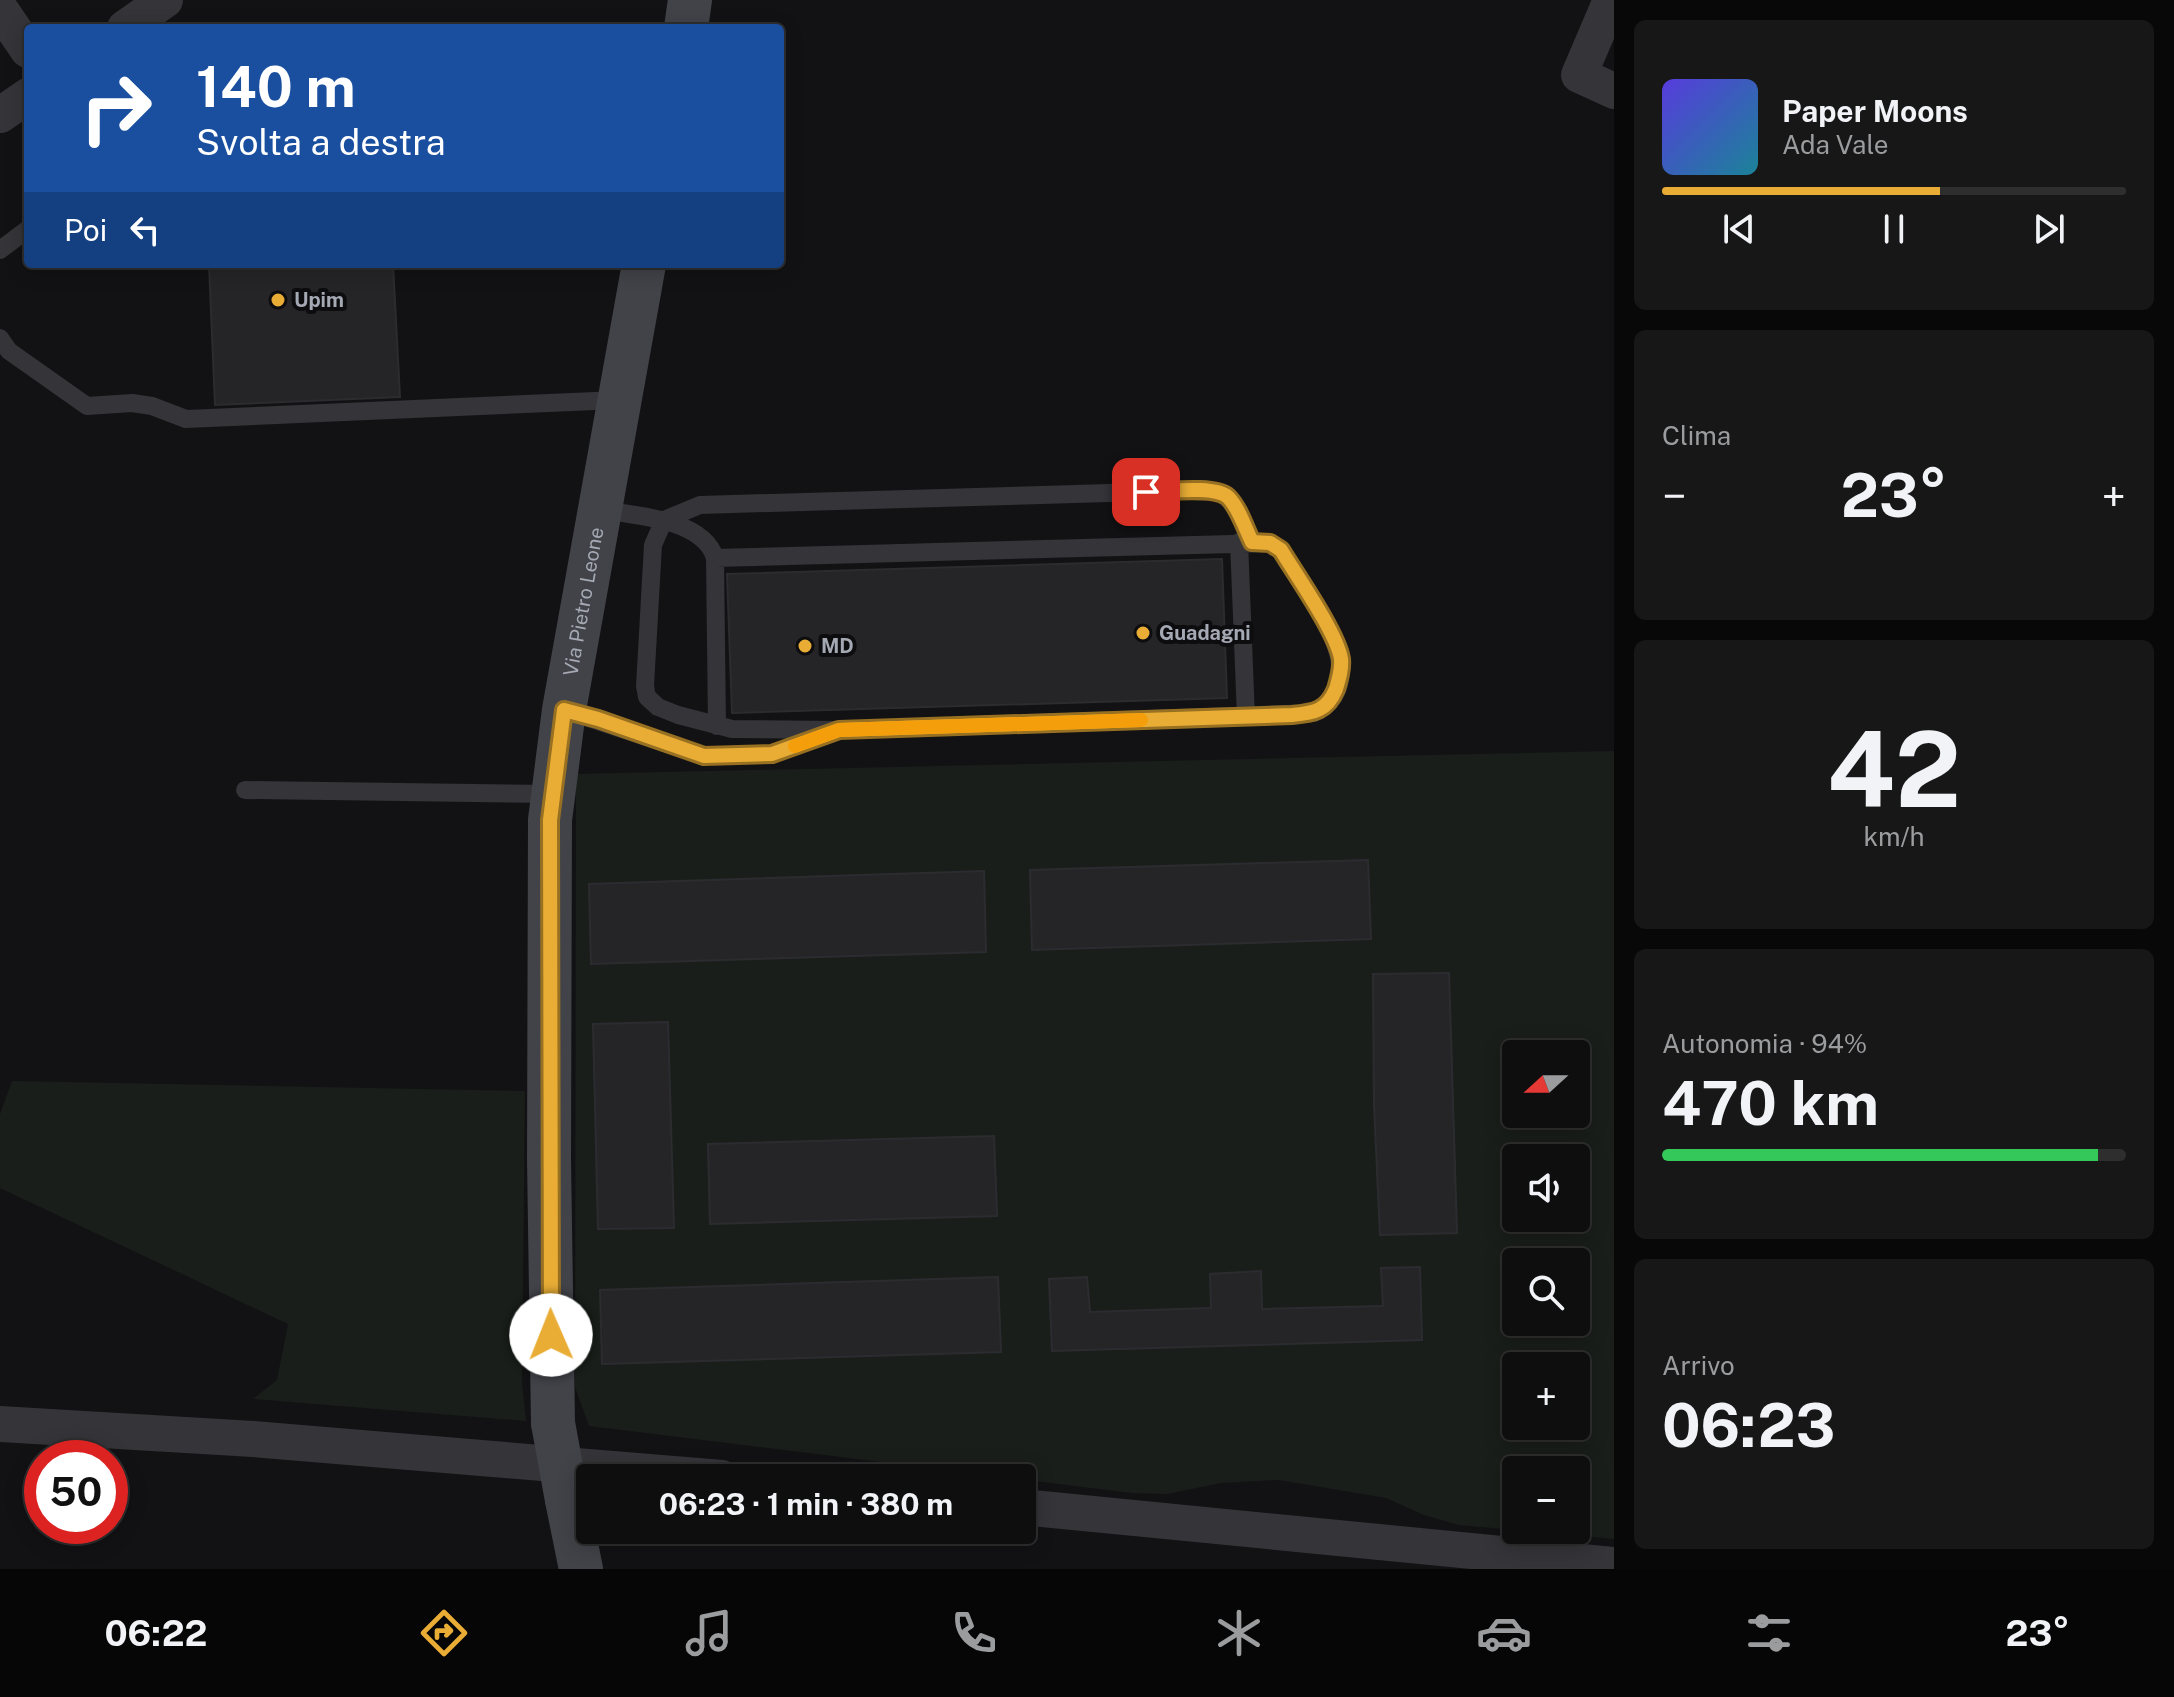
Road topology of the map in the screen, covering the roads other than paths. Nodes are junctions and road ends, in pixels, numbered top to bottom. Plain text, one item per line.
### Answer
1 (165, 0) edge
2 (690, 0) edge
3 (1606, 2) edge
4 (0, 9) edge
5 (131, 24) edge
6 (687, 24) edge
7 (24, 44) edge
8 (1614, 91) edge
9 (24, 99) edge
10 (0, 115) edge
11 (24, 232) edge
12 (0, 250) edge
13 (643, 268) edge
14 (0, 338) edge
15 (619, 400) junction
16 (600, 510) junction
17 (664, 520) junction
18 (1246, 542) junction
19 (715, 558) junction
20 (564, 710) junction
21 (1246, 717) junction
22 (717, 726) junction
23 (839, 730) junction
24 (245, 790) dead end
25 (553, 794) junction
26 (0, 1424) edge
27 (576, 1466) edge
28 (1036, 1508) edge
29 (1614, 1565) edge
30 (581, 1569) edge

1 - 5 street
2 - 6 main road
3 - 8 street
4 - 7 street
9 - 10 street
11 - 12 lane
13 - 15 main road, Via Pietro Leone
14 - 15 lane
15 - 16 main road, Via Pietro Leone
16 - 17 lane
16 - 20 main road, Via Pietro Leone
17 - 18 lane
17 - 19 lane
17 - 22 lane
18 - 19 lane
18 - 21 lane
18 - 21 lane
19 - 22 lane
20 - 23 lane
20 - 25 main road, Via Pietro Leone
21 - 23 lane
22 - 23 lane
24 - 25 lane
25 - 30 main road, Via Pietro Leone, bridge
26 - 27 street
28 - 29 street

